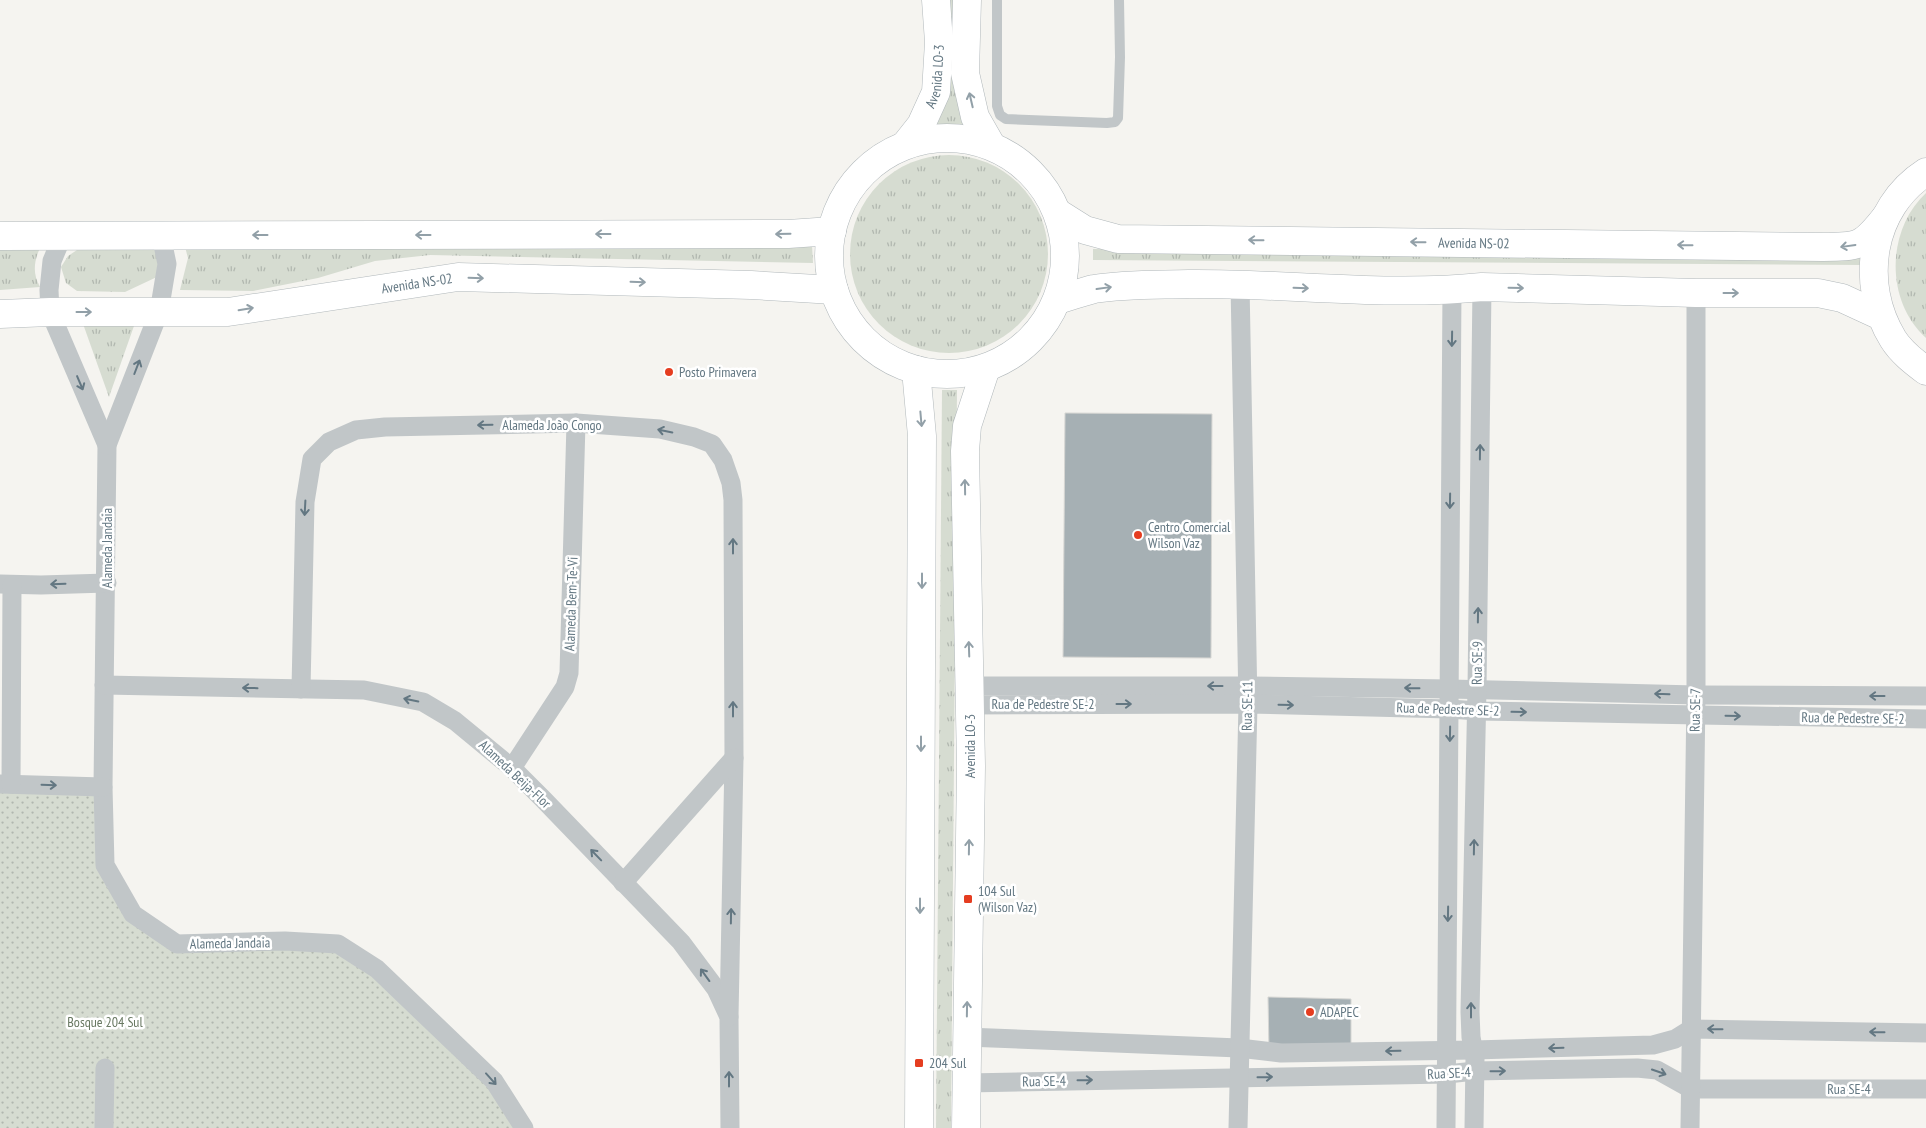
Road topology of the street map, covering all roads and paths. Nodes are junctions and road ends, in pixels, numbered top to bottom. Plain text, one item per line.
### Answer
1 (936, 0) edge
2 (968, 0) edge
3 (997, 0) edge
4 (1118, 0) edge
5 (906, 144) junction
6 (990, 144) junction
7 (1926, 172) edge
8 (1058, 213) junction
9 (1885, 218) junction
10 (832, 232) junction
11 (162, 235) junction
12 (0, 236) edge
13 (62, 237) junction
14 (1240, 284) junction
15 (1482, 287) junction
16 (834, 290) junction
17 (1452, 290) junction
18 (1696, 293) junction
19 (1057, 300) junction
20 (50, 312) junction
21 (159, 312) junction
22 (0, 314) edge
23 (1881, 316) junction
24 (986, 368) junction
25 (916, 370) junction
26 (1926, 371) edge
27 (576, 423) junction
28 (107, 445) junction
29 (107, 583) junction
30 (6, 584) edge
31 (104, 685) junction
32 (301, 689) junction
33 (1449, 689) junction
34 (1477, 690) junction
35 (970, 695) junction
36 (1248, 695) junction
37 (1696, 695) junction
38 (1926, 696) edge
39 (1450, 709) junction
40 (1477, 711) junction
41 (1695, 716) junction
42 (1926, 719) edge
43 (734, 758) junction
44 (512, 768) junction
45 (5, 784) edge
46 (103, 787) junction
47 (623, 883) junction
48 (729, 1017) junction
49 (1691, 1029) junction
50 (1926, 1033) edge
51 (966, 1037) junction
52 (1239, 1048) junction
53 (1446, 1050) junction
54 (1474, 1050) junction
55 (105, 1068) dead end
56 (1475, 1071) junction
57 (1447, 1074) junction
58 (1239, 1077) junction
59 (967, 1083) junction
60 (1690, 1089) junction
61 (1926, 1089) edge
62 (104, 1128) edge
63 (524, 1128) edge
64 (730, 1128) edge
65 (919, 1128) edge
66 (966, 1128) edge
67 (1238, 1128) edge
68 (1446, 1128) edge
69 (1474, 1128) edge
70 (1690, 1128) edge

1 - 5 street, Avenida LO-3
6 -> 2 street, Avenida LO-3
3 - 4 lane
5 - 6 street
5 - 10 street
6 - 8 street
7 - 9 street
9 -> 8 street, Avenida NS-02
8 - 19 street
9 - 23 street
10 -> 11 street
10 - 16 street
11 - 13 street
11 - 21 street, Alameda Jandaia
12 - 13 street
13 - 20 street, Alameda Jandaia
14 -> 17 street
19 -> 14 street
14 - 36 street, Rua SE-11
15 - 17 street
15 -> 18 street
34 -> 15 street, Rua SE-9
21 -> 16 street, Avenida NS-02
16 - 25 street
17 -> 33 street, Rua SE-9
18 -> 23 street
18 - 37 street, Rua SE-7
19 - 24 street
20 -> 21 street, Avenida NS-02
20 - 22 street, Avenida NS-02
20 -> 28 street, Alameda Jandaia
28 -> 21 street, Alameda Jandaia
23 - 26 street
24 - 25 street
35 -> 24 street, Avenida LO-3
25 -> 65 street
27 -> 32 street, Alameda João Congo
43 -> 27 street, Alameda João Congo
27 - 44 street, Alameda Bem-Te-Vi
28 - 29 street, Alameda Jandaia
29 -> 30 street
29 - 31 street, Alameda Jandaia
30 - 45 street
32 -> 31 street, Alameda Beija-Flor
31 - 46 street, Alameda Jandaia
44 -> 32 street, Alameda Beija-Flor
33 - 34 street, Rua de Pedestre SE-2
33 -> 36 street, Rua de Pedestre SE-2
33 - 39 street, Rua SE-9
37 -> 34 street, Rua de Pedestre SE-2
34 - 40 street, Rua SE-9
35 - 36 street, Rua de Pedestre SE-2
51 -> 35 street, Avenida LO-3
36 -> 39 street, Rua de Pedestre SE-2
36 - 52 street, Rua SE-11
38 -> 37 street, Rua de Pedestre SE-2
37 - 41 street, Rua SE-7
39 - 40 street, Rua de Pedestre SE-2
39 -> 53 street, Rua SE-9
40 -> 41 street, Rua de Pedestre SE-2
54 -> 40 street, Rua SE-9
41 -> 42 street, Rua de Pedestre SE-2
41 - 49 street, Rua SE-7
43 - 47 street
48 -> 43 street, Alameda João Congo
47 -> 44 street, Alameda Beija-Flor
45 -> 46 street
46 -> 63 street, Alameda Jandaia
48 -> 47 street, Alameda Beija-Flor
64 -> 48 street, Alameda Beija-Flor
50 -> 49 street, Rua SE-4
49 -> 54 street, Rua SE-4
49 - 60 street, Rua SE-7
51 - 52 street, Rua SE-4
51 - 59 street, Avenida LO-3
53 -> 52 street, Rua SE-4
52 - 58 street, Rua SE-11
53 - 54 street, Rua SE-4
53 - 57 street, Rua SE-9
54 - 56 street, Rua SE-9
55 - 62 street
56 - 57 street, Rua SE-4
56 -> 60 street, Rua SE-4
56 - 69 street, Rua SE-9
58 -> 57 street, Rua SE-4
57 - 68 street, Rua SE-9
59 -> 58 street, Rua SE-4
58 - 67 street, Rua SE-11
59 - 66 street, Avenida LO-3
60 - 61 street, Rua SE-4
60 - 70 street, Rua SE-7

